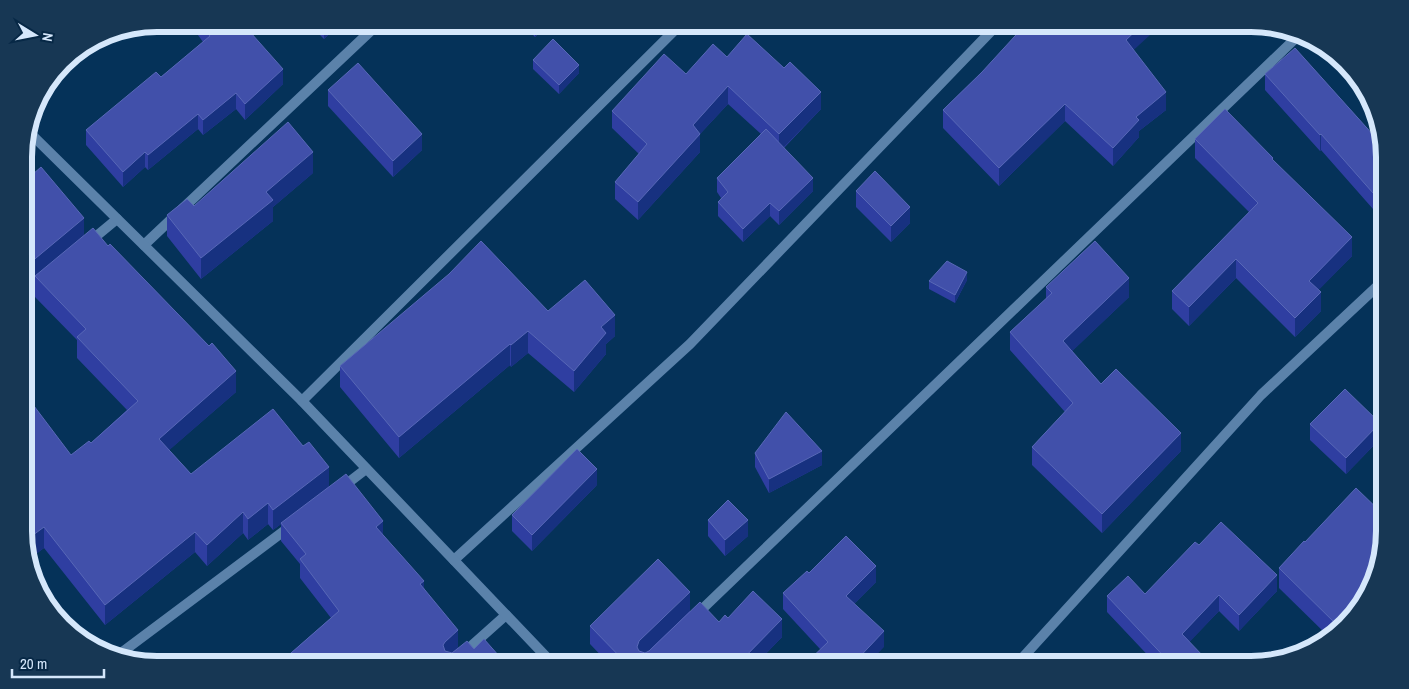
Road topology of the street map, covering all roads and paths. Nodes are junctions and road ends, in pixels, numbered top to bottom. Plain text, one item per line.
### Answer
1 (370, 32) edge
2 (673, 32) edge
3 (990, 32) edge
4 (1294, 40) edge
5 (34, 137) edge
6 (117, 219) junction
7 (144, 245) junction
8 (82, 249) edge
9 (53, 273) edge
10 (1376, 287) edge
11 (33, 290) edge
12 (302, 401) junction
13 (366, 469) junction
14 (335, 492) edge
15 (304, 516) edge
16 (454, 560) junction
17 (506, 615) junction
18 (686, 625) edge
19 (123, 651) edge
20 (460, 656) edge
21 (545, 656) edge
22 (1024, 656) edge

1 - 7 street
2 - 12 street
3 - 16 street
4 - 18 street
5 - 6 street
6 - 7 street
6 - 8 street
7 - 12 street
9 - 11 street
10 - 22 street
12 - 13 street
13 - 14 street
13 - 16 street
15 - 19 street
16 - 17 street
17 - 20 street
17 - 21 street

